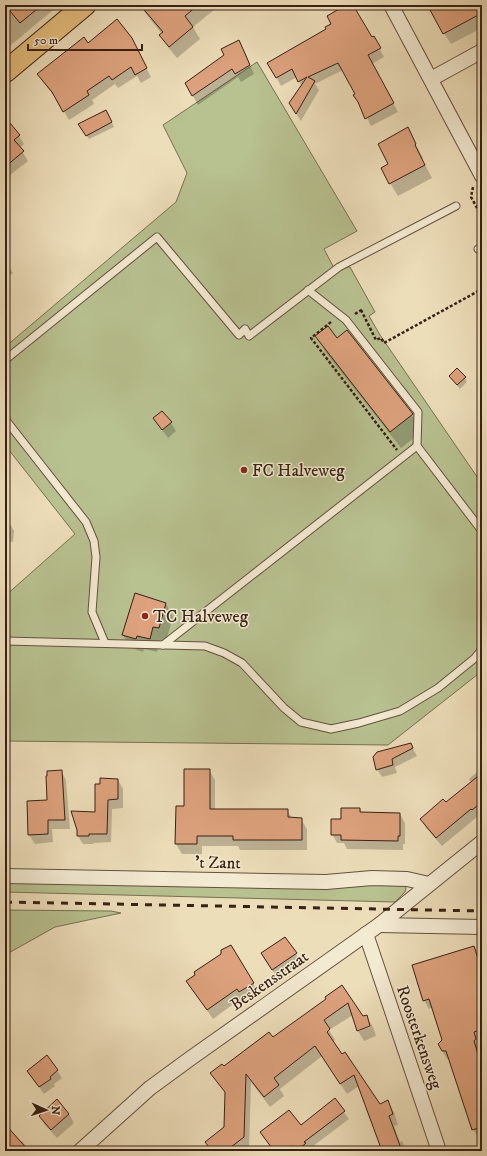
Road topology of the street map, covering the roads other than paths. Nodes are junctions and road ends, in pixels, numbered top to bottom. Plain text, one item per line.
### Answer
1 (85, 5) edge
2 (392, 5) edge
3 (482, 51) edge
4 (5, 72) edge
5 (431, 79) junction
6 (480, 172) edge
7 (456, 206) dead end
8 (308, 290) junction
9 (5, 360) edge
10 (5, 420) edge
11 (417, 446) junction
12 (482, 531) edge
13 (5, 641) edge
14 (104, 644) junction
15 (163, 645) junction
16 (482, 649) edge
17 (482, 842) edge
18 (5, 876) edge
19 (429, 884) junction
20 (379, 925) junction
21 (482, 927) edge
22 (366, 934) junction
23 (80, 1151) edge
24 (439, 1151) edge

1 - 4 main road
2 - 5 street
3 - 5 street
5 - 6 street
7 - 8 lane
8 - 9 lane
8 - 11 lane
10 - 14 lane
11 - 12 lane
11 - 15 lane
13 - 14 lane
14 - 15 lane
15 - 16 lane
17 - 19 street, Beskensstraat
18 - 19 street, 't Zant
19 - 20 street, Beskensstraat
20 - 21 street
20 - 22 street, Beskensstraat
22 - 23 street, Beskensstraat
22 - 24 street, Roosterkensweg

